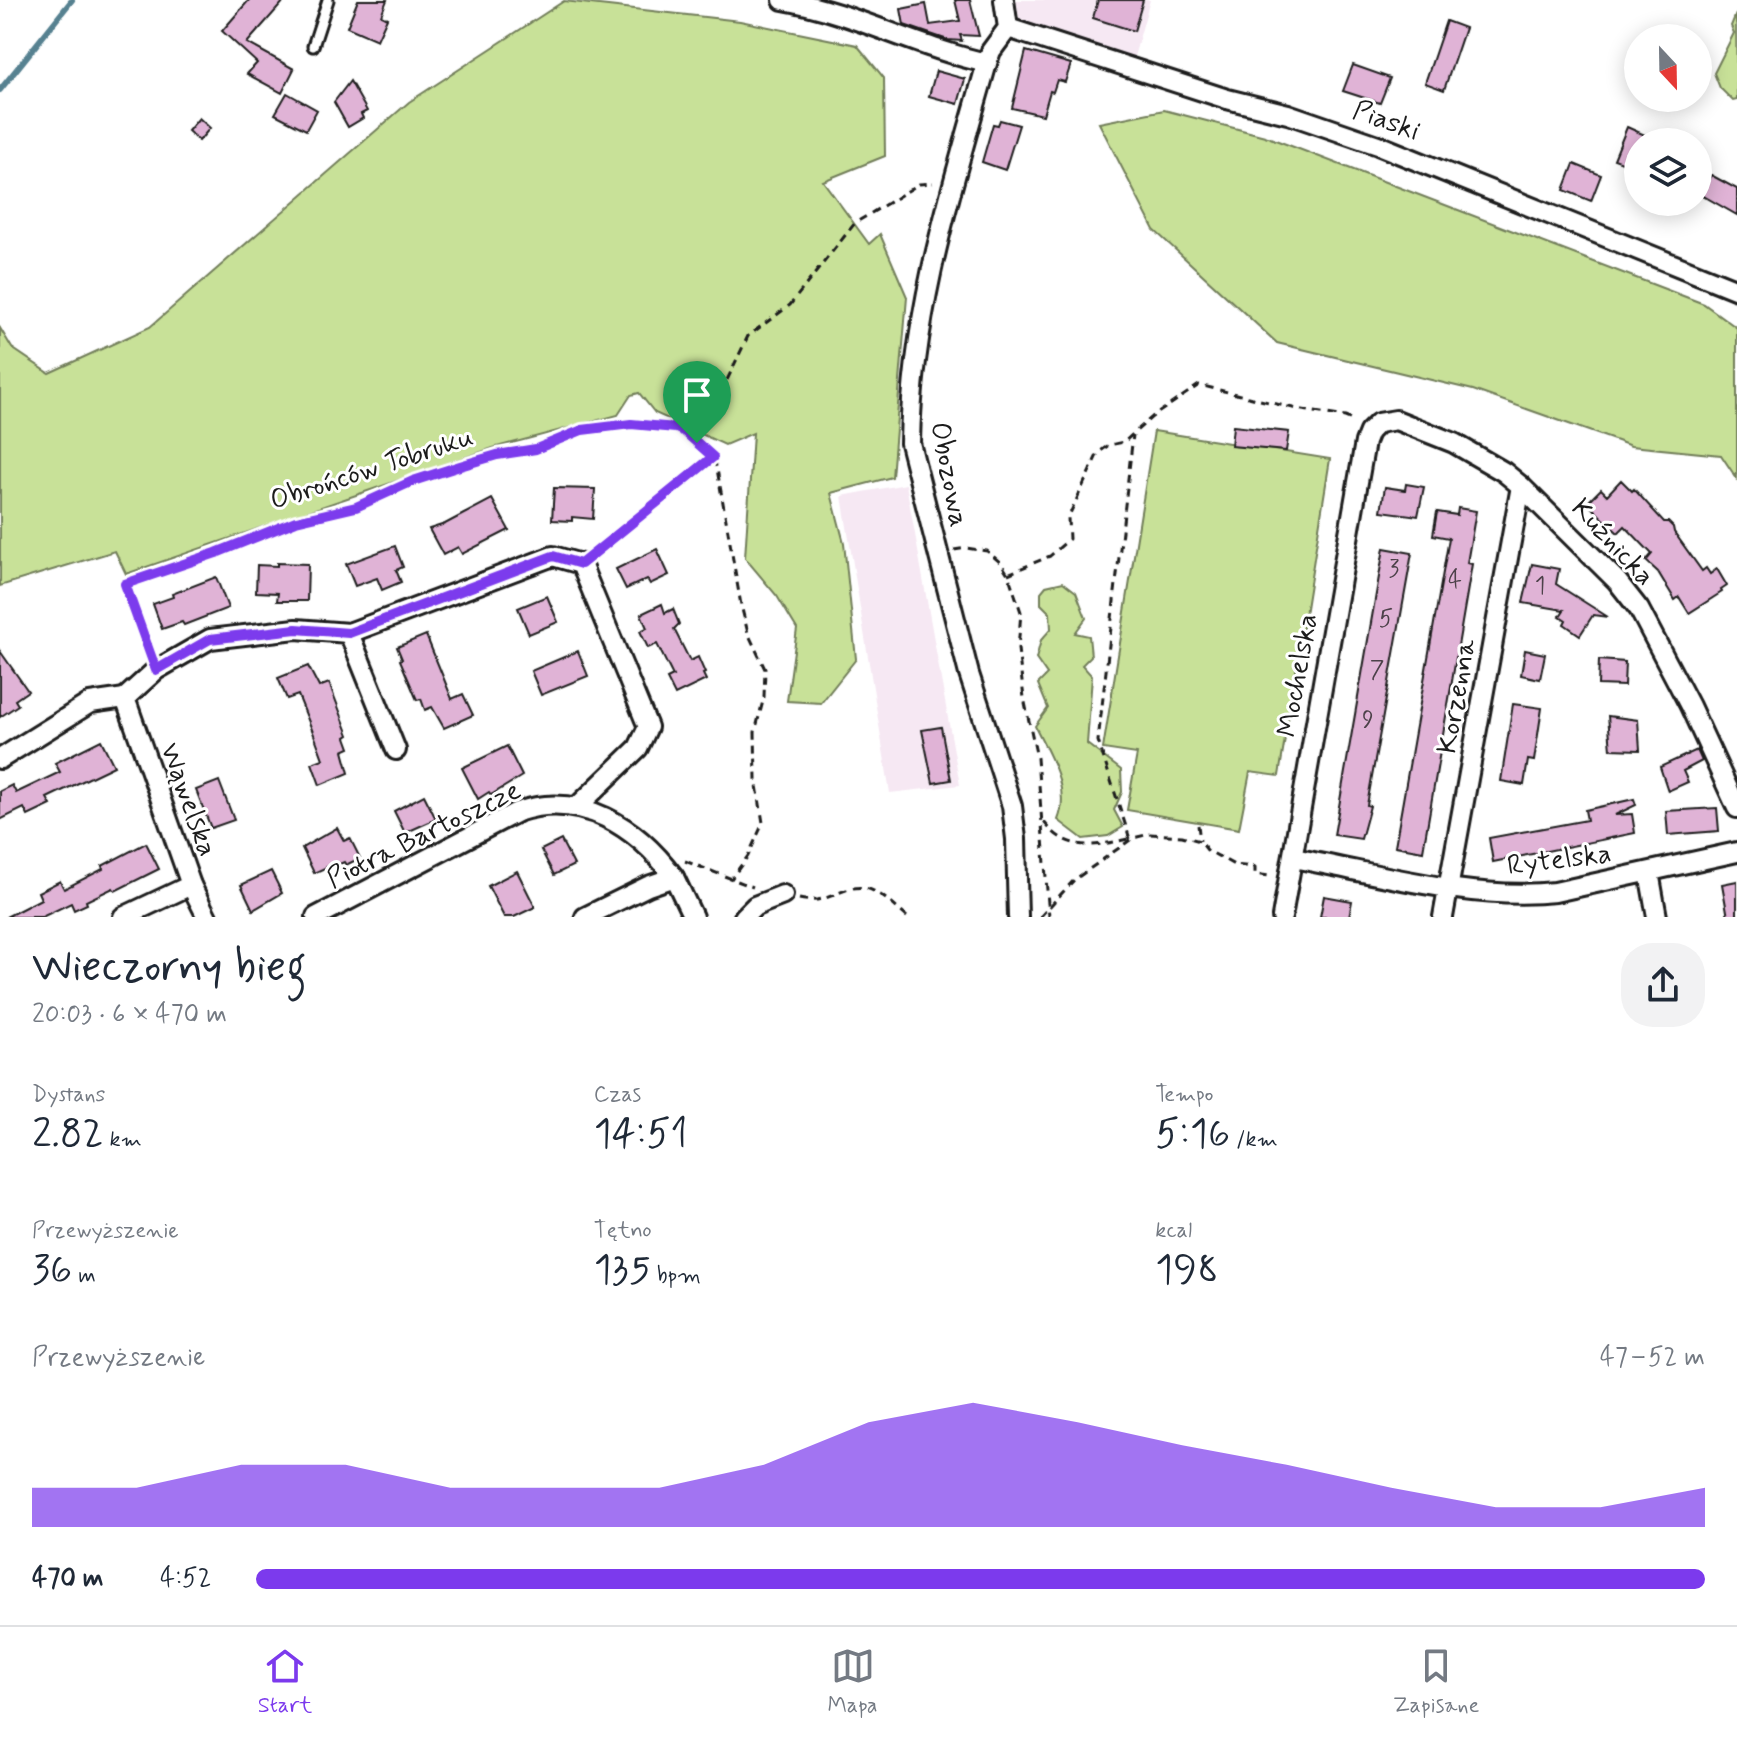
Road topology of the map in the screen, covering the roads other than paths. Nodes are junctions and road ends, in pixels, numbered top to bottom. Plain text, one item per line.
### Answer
1 (328, 0) edge
2 (783, 0) edge
3 (1004, 0) edge
4 (1008, 28) junction
5 (313, 46) dead end
6 (987, 63) junction
7 (1737, 290) edge
8 (1367, 437) joint
9 (1521, 486) junction
10 (349, 633) junction
11 (125, 698) junction
12 (396, 750) dead end
13 (0, 759) edge
14 (577, 807) junction
15 (1737, 808) edge
16 (1737, 852) edge
17 (1293, 858) junction
18 (1649, 872) junction
19 (674, 877) junction
20 (191, 885) junction
21 (1448, 886) junction
22 (783, 895) dead end
23 (123, 917) edge
24 (207, 917) edge
25 (316, 917) edge
26 (585, 917) edge
27 (693, 917) edge
28 (744, 917) edge
29 (1018, 917) edge
30 (1282, 917) edge
31 (1443, 917) edge
32 (1657, 917) edge

1 - 5 lane
2 - 6 street
3 - 4 street
4 - 6 street, Obozowa
4 - 7 street, Piaski
6 - 29 street, Obozowa
8 - 9 street, Kuźnicka
8 - 17 street, Mochelska
9 - 15 street, Kuźnicka
9 - 21 street, Korzenna
10 - 11 street
10 - 12 street
10 - 14 street
11 - 13 street
11 - 20 street, Wąwelska
14 - 19 street, Piotra Bartoszcze
14 - 25 street, Piotra Bartoszcze
16 - 18 street, Rytelska
17 - 21 street, Rytelska
17 - 30 street, Mochelska
18 - 21 street, Rytelska
18 - 32 street
19 - 26 street
19 - 27 street, Piotra Bartoszcze
20 - 23 street
20 - 24 street, Wąwelska
21 - 31 street, Korzenna
22 - 28 street

